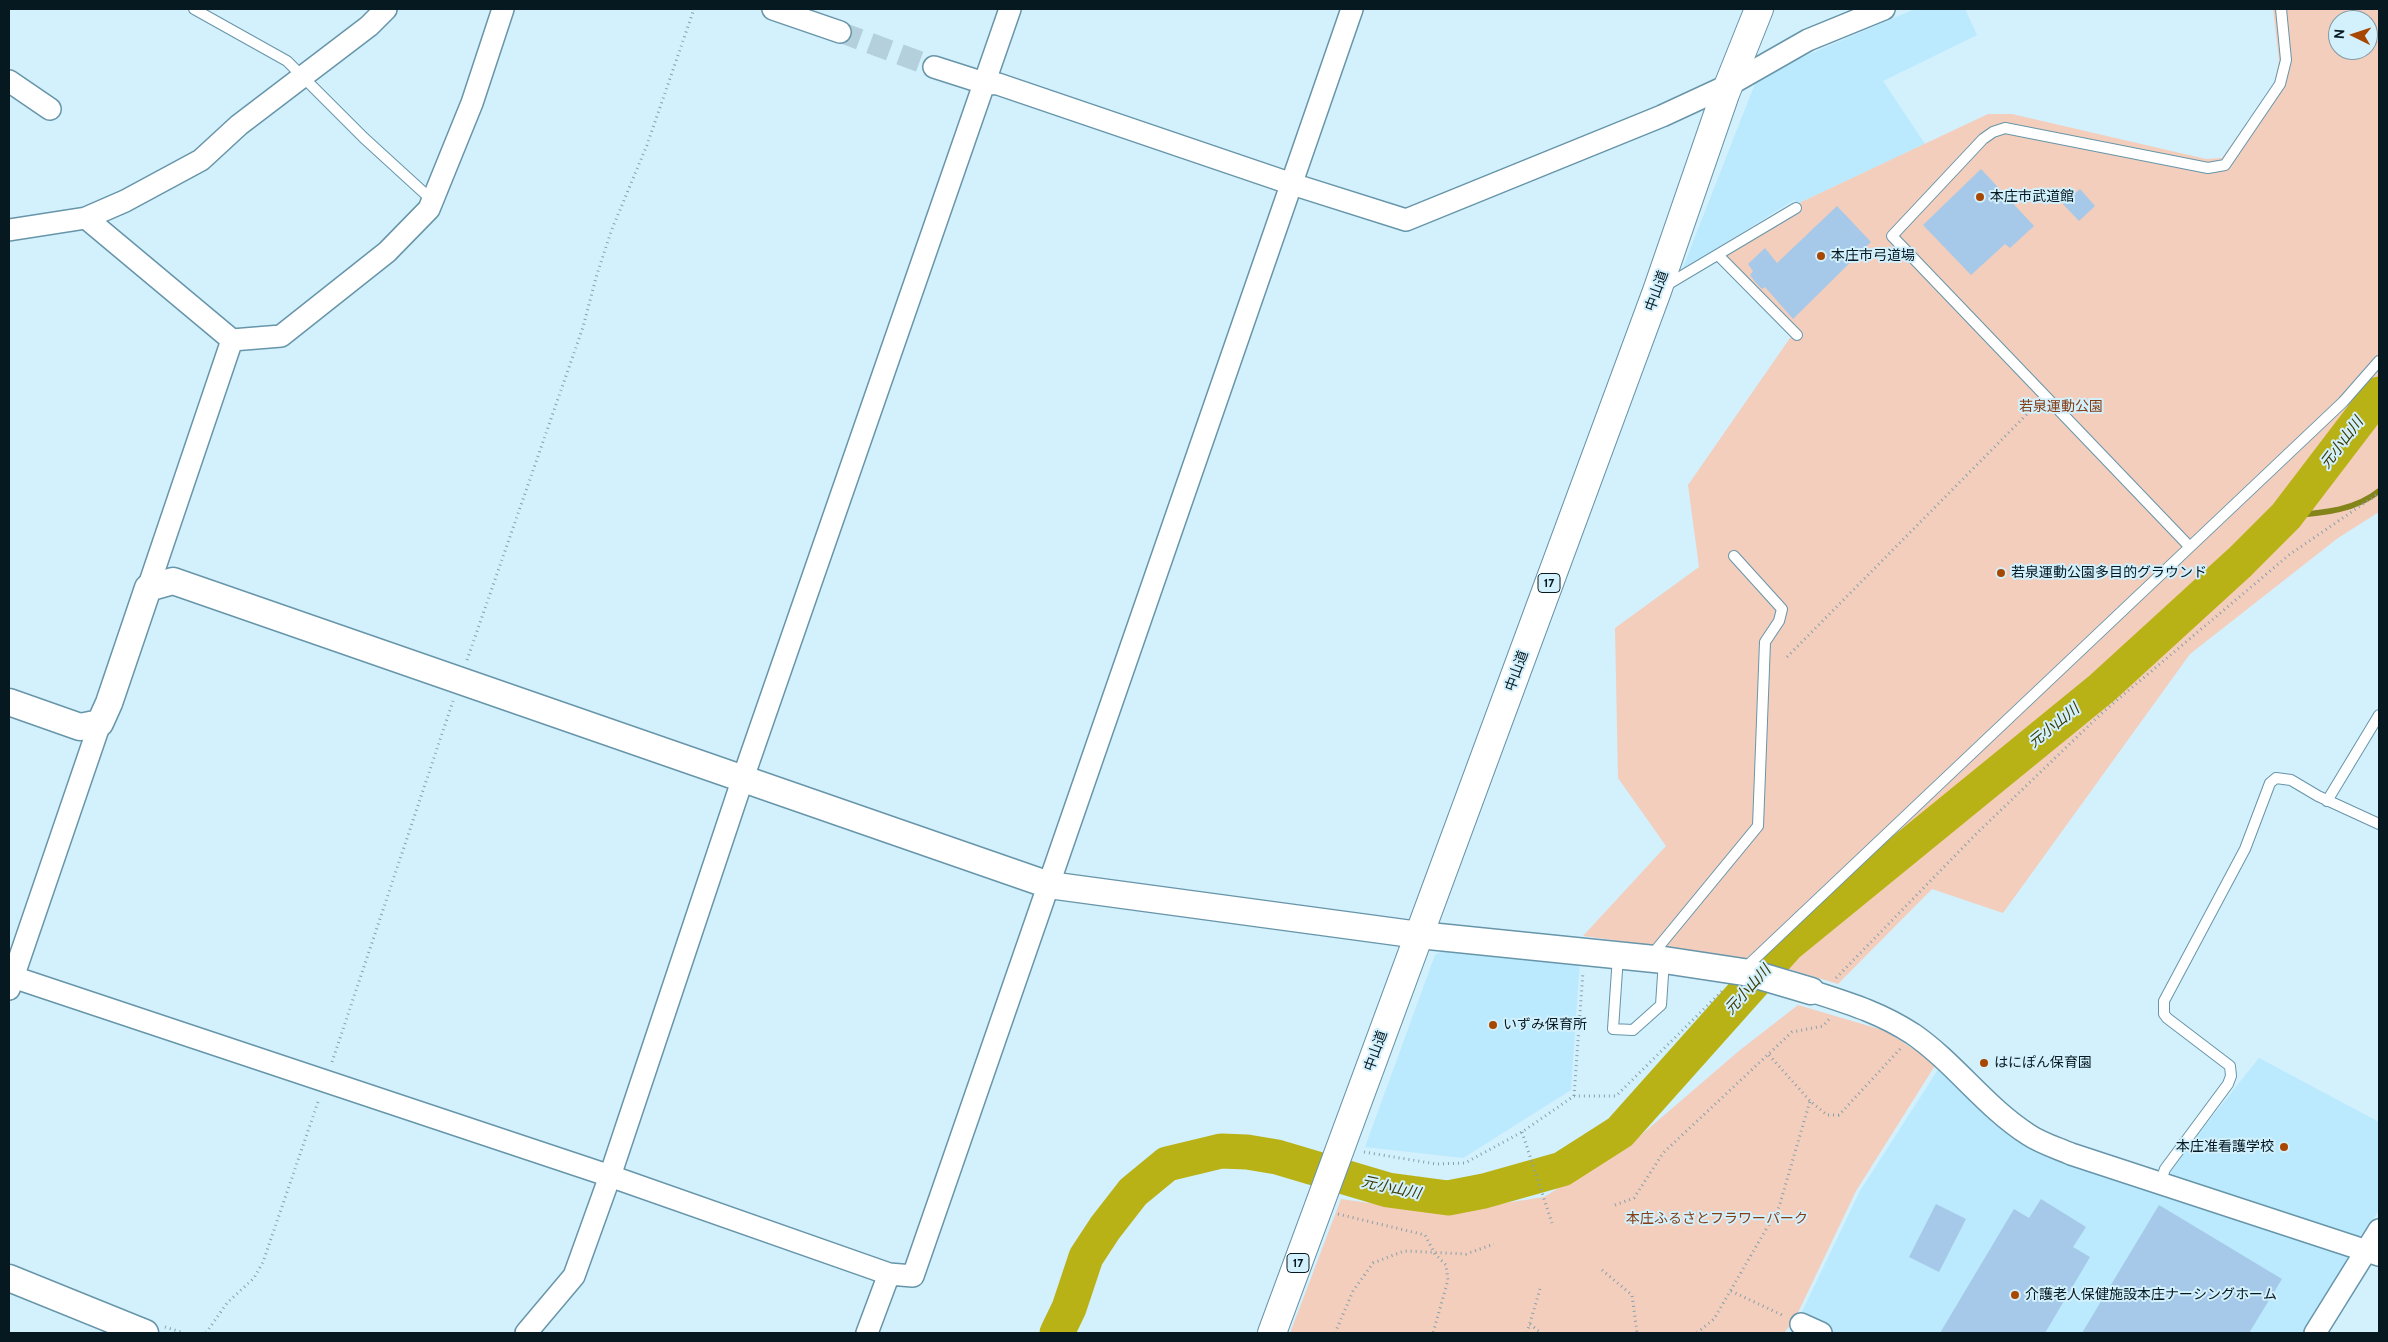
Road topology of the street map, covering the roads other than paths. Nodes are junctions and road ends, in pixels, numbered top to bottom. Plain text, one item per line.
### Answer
1 (194, 9) edge
2 (386, 9) edge
3 (503, 9) edge
4 (773, 9) edge
5 (1010, 9) edge
6 (1352, 9) edge
7 (1759, 9) edge
8 (1884, 9) edge
9 (2281, 9) edge
10 (840, 32) tunnel mouth
11 (934, 67) tunnel mouth
12 (302, 77) junction
13 (9, 81) edge
14 (984, 83) junction
15 (1729, 85) junction
16 (50, 109) dead end
17 (1292, 184) junction
18 (433, 201) junction
19 (1796, 208) dead end
20 (86, 218) junction
21 (9, 230) edge
22 (1718, 255) junction
23 (1657, 290) junction
24 (1796, 335) dead end
25 (232, 340) junction
26 (2379, 361) edge
27 (2189, 546) junction
28 (1734, 556) dead end
29 (148, 588) junction
30 (9, 702) edge
31 (2379, 715) edge
32 (100, 722) junction
33 (743, 778) junction
34 (2327, 801) junction
35 (2379, 824) edge
36 (1049, 885) junction
37 (1419, 935) junction
38 (1618, 955) junction
39 (1657, 959) junction
40 (1746, 972) junction
41 (11, 983) edge
42 (1815, 993) joint
43 (610, 1176) junction
44 (2160, 1183) junction
45 (2379, 1230) edge
46 (2373, 1253) edge
47 (889, 1274) junction
48 (9, 1278) edge
49 (1801, 1324) road end
50 (146, 1333) edge
51 (526, 1333) edge
52 (867, 1333) edge
53 (1272, 1333) edge
54 (1821, 1333) edge
55 (2315, 1333) edge

1 - 12 lane
2 - 12 street
3 - 18 street
4 - 10 street
5 - 14 street
6 - 17 street
7 - 15 highway, 中山道 / 17
8 - 15 street
9 - 27 lane
11 - 14 street
12 - 18 lane
12 - 20 street
13 - 16 street
14 - 17 street
14 - 33 street
15 - 17 street
15 - 23 highway, 中山道 / 17
17 - 36 street
18 - 25 street
19 - 22 lane
20 - 21 street
20 - 25 street
22 - 23 lane
22 - 24 lane
23 - 37 highway, 中山道 / 17
25 - 29 street
26 - 27 lane
27 - 40 lane
28 - 39 lane
29 - 32 street
29 - 33 street
30 - 32 street
31 - 34 lane
32 - 41 street
33 - 36 street
33 - 43 street
34 - 35 lane
34 - 44 lane
36 - 37 street
36 - 47 street
37 - 38 street
37 - 53 highway, 中山道 / 17
38 - 39 street
38 - 39 lane
39 - 40 street
40 - 42 street
41 - 43 street
42 - 44 street
43 - 47 street
43 - 51 street
44 - 46 street
45 - 46 street
46 - 55 street
47 - 52 street
48 - 50 street
49 - 54 street

